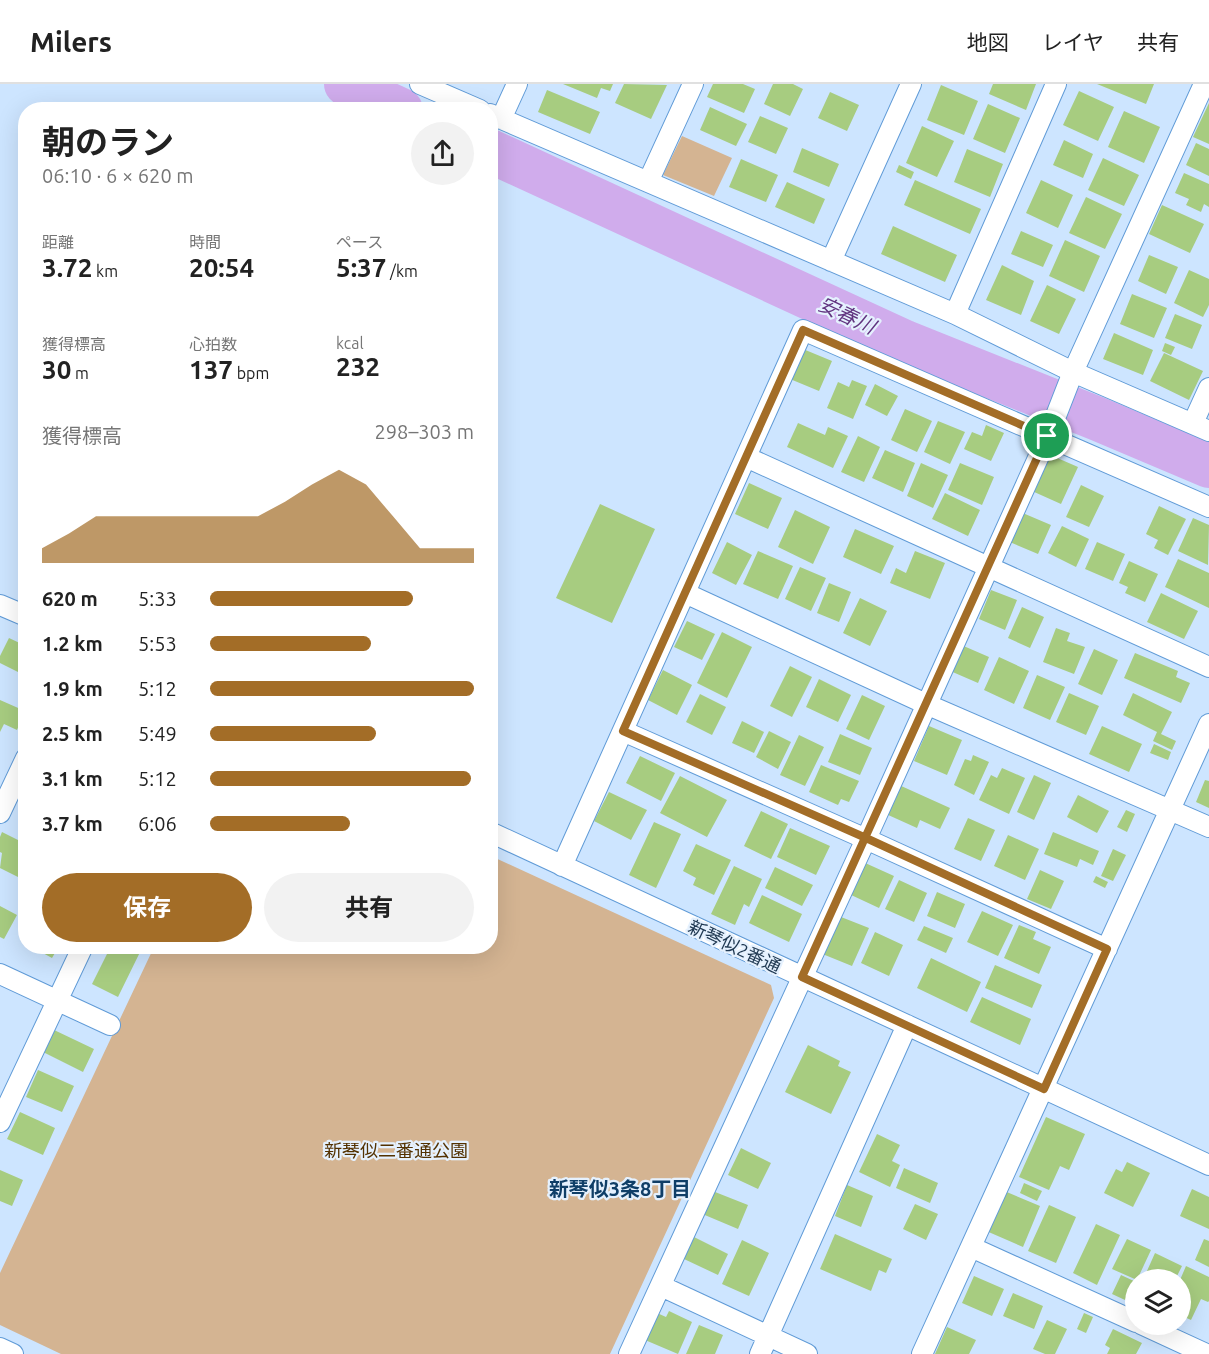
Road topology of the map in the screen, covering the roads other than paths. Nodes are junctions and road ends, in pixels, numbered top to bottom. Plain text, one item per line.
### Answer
1 (420, 84) edge
2 (518, 84) edge
3 (693, 84) edge
4 (911, 84) edge
5 (1056, 84) edge
6 (1204, 84) edge
7 (462, 102) edge
8 (498, 113) edge
9 (498, 117) edge
10 (648, 182) junction
11 (831, 261) junction
12 (955, 314) junction
13 (1070, 379) junction
14 (1209, 388) edge
15 (1201, 427) edge
16 (1049, 430) junction
17 (746, 457) junction
18 (1209, 507) edge
19 (988, 567) junction
20 (685, 593) junction
21 (0, 605) edge
22 (18, 613) edge
23 (1209, 667) edge
24 (926, 704) junction
25 (1209, 724) edge
26 (623, 731) junction
27 (18, 775) edge
28 (1170, 810) junction
29 (0, 813) edge
30 (1209, 827) edge
31 (498, 836) edge
32 (866, 838) junction
33 (562, 866) junction
34 (1107, 949) junction
35 (79, 954) edge
36 (0, 975) edge
37 (802, 977) junction
38 (58, 1000) junction
39 (110, 1025) dead end
40 (907, 1025) junction
41 (1044, 1089) junction
42 (0, 1122) edge
43 (1209, 1165) edge
44 (971, 1247) junction
45 (661, 1286) junction
46 (1125, 1317) edge
47 (1165, 1335) edge
48 (764, 1346) edge
49 (0, 1348) edge
50 (13, 1354) edge
51 (629, 1354) edge
52 (807, 1354) edge
53 (922, 1354) edge
54 (1206, 1354) edge

1 - 7 street
2 - 8 street
3 - 10 street
4 - 11 street
5 - 12 street
6 - 13 street
9 - 10 street
10 - 11 street
11 - 12 street
12 - 13 street
13 - 15 street
13 - 16 street
14 - 15 street
16 - 17 street
16 - 18 street
16 - 19 street
17 - 19 street
17 - 20 street
19 - 23 street
19 - 24 street
20 - 24 street
20 - 26 street
21 - 22 street
24 - 28 street
24 - 32 street
25 - 28 street
26 - 32 street
26 - 33 street
27 - 29 street
28 - 30 street
28 - 34 street
31 - 33 street, 新琴似2番通
32 - 34 street
32 - 37 street
33 - 37 street, 新琴似2番通
34 - 41 street
35 - 38 street
36 - 38 street
37 - 40 street, 新琴似2番通
37 - 45 street
38 - 39 street
38 - 42 street
40 - 41 street, 新琴似2番通
40 - 48 street
41 - 43 street, 新琴似2番通
41 - 44 street
44 - 46 street
44 - 53 street
45 - 48 street
45 - 51 street
47 - 54 street
48 - 52 street
49 - 50 street

